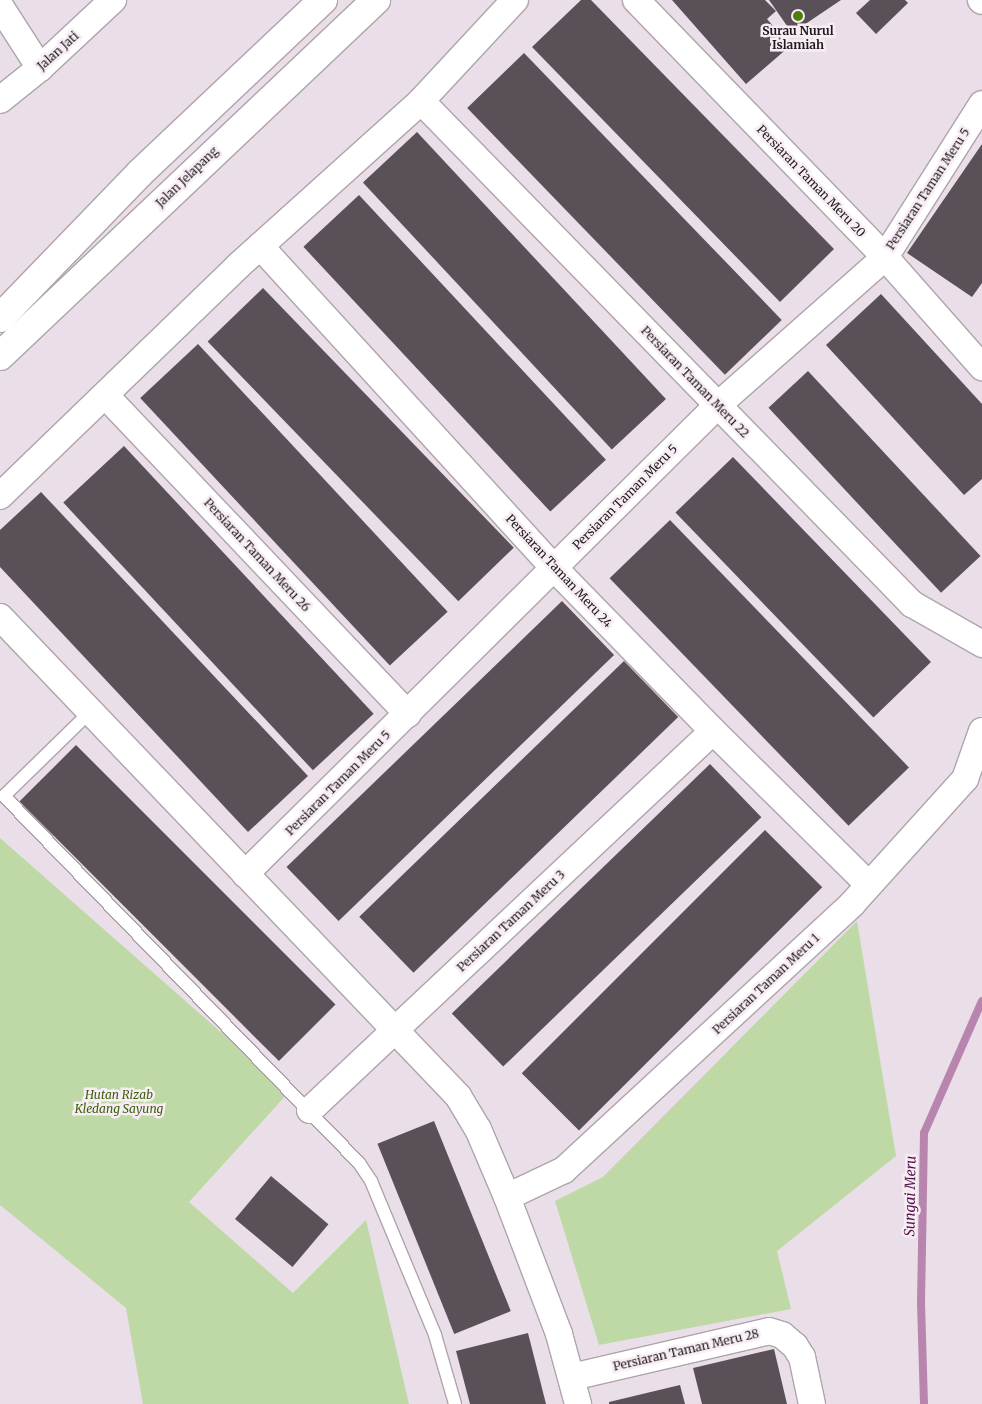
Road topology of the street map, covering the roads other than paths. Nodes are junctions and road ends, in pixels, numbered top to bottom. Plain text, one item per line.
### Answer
1 (113, 0) edge
2 (323, 0) edge
3 (376, 0) edge
4 (515, 0) edge
5 (636, 0) edge
6 (0, 6) edge
7 (40, 68) junction
8 (0, 100) edge
9 (421, 101) junction
10 (982, 104) edge
11 (260, 246) junction
12 (885, 257) junction
13 (0, 318) edge
14 (0, 356) edge
15 (982, 367) edge
16 (106, 395) junction
17 (718, 405) junction
18 (0, 496) edge
19 (553, 567) junction
20 (0, 617) edge
21 (982, 644) edge
22 (90, 712) junction
23 (408, 714) junction
24 (982, 730) edge
25 (713, 731) junction
26 (245, 874) junction
27 (869, 885) junction
28 (395, 1029) junction
29 (310, 1110) junction
30 (507, 1197) junction
31 (572, 1377) junction
32 (455, 1404) edge
33 (578, 1404) edge
34 (812, 1404) edge

1 - 7 street, Jalan Jati
2 - 13 main road
3 - 14 main road, Jalan Jelapang
4 - 9 street
5 - 12 street, Persiaran Taman Meru 20
6 - 7 street
7 - 8 street, Jalan Jati
9 - 11 street
9 - 17 street, Persiaran Taman Meru 22
10 - 12 street, Persiaran Taman Meru 5
11 - 16 street
11 - 19 street, Persiaran Taman Meru 24
12 - 15 street, Persiaran Taman Meru 20
12 - 17 street, Persiaran Taman Meru 5
16 - 18 street
16 - 23 street, Persiaran Taman Meru 26
17 - 19 street, Persiaran Taman Meru 5
17 - 21 street, Persiaran Taman Meru 22
19 - 23 street, Persiaran Taman Meru 5
19 - 25 street, Persiaran Taman Meru 24
20 - 22 street
22 - 26 street
22 - 29 lane
23 - 26 street, Persiaran Taman Meru 5
24 - 27 street, Persiaran Taman Meru 1
25 - 27 street, Persiaran Taman Meru 24
25 - 28 street, Persiaran Taman Meru 3
26 - 28 street
27 - 30 street, Persiaran Taman Meru 1
28 - 29 street, Persiaran Taman Meru 3
28 - 30 street
29 - 32 lane
30 - 31 street
31 - 33 street
31 - 34 street, Persiaran Taman Meru 28

